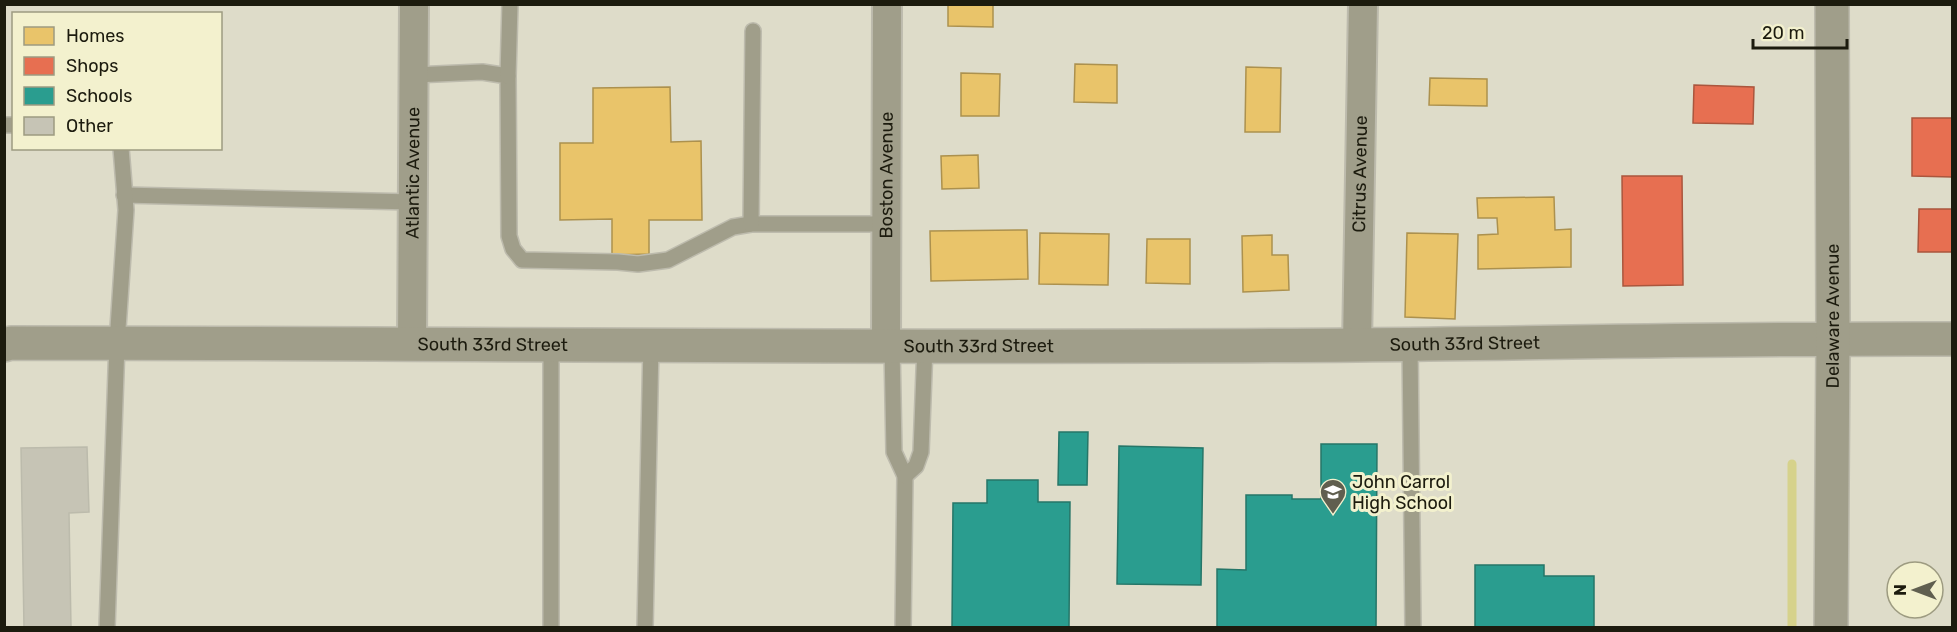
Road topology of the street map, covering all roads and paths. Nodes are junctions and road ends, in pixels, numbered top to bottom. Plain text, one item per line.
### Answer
1 (414, 4) edge
2 (510, 4) edge
3 (887, 4) edge
4 (1363, 4) edge
5 (1832, 4) edge
6 (753, 31) dead end
7 (414, 75) junction
8 (508, 76) junction
9 (121, 150) edge
10 (124, 195) junction
11 (413, 202) junction
12 (751, 224) junction
13 (886, 224) junction
14 (1833, 339) junction
15 (1953, 339) edge
16 (117, 343) junction
17 (412, 343) junction
18 (551, 344) junction
19 (651, 344) junction
20 (1410, 344) junction
21 (4, 345) edge
22 (924, 345) junction
23 (1357, 345) junction
24 (889, 346) junction
25 (905, 476) junction
26 (107, 627) edge
27 (551, 627) edge
28 (645, 627) edge
29 (903, 627) edge
30 (1413, 627) edge
31 (1831, 627) edge

1 - 7 street, Atlantic Avenue
2 - 8 lane
3 - 13 street, Boston Avenue
4 - 23 street, Citrus Avenue
5 - 14 street, Delaware Avenue
6 - 12 lane
7 - 8 lane
7 - 11 street, Atlantic Avenue
8 - 12 lane
9 - 10 lane
10 - 11 lane
10 - 16 lane
11 - 17 street, Atlantic Avenue
12 - 13 lane
13 - 24 street, Boston Avenue
14 - 15 street, South 33rd Street
14 - 20 street, South 33rd Street
14 - 31 street, Delaware Avenue
16 - 17 street, South 33rd Street
16 - 21 street, South 33rd Street
16 - 26 lane
17 - 18 street, South 33rd Street
18 - 19 street, South 33rd Street
18 - 27 lane
19 - 24 street, South 33rd Street
19 - 28 lane
20 - 23 street, South 33rd Street
20 - 30 lane
22 - 23 street, South 33rd Street
22 - 24 street, South 33rd Street
22 - 25 lane
24 - 25 lane
25 - 29 lane

